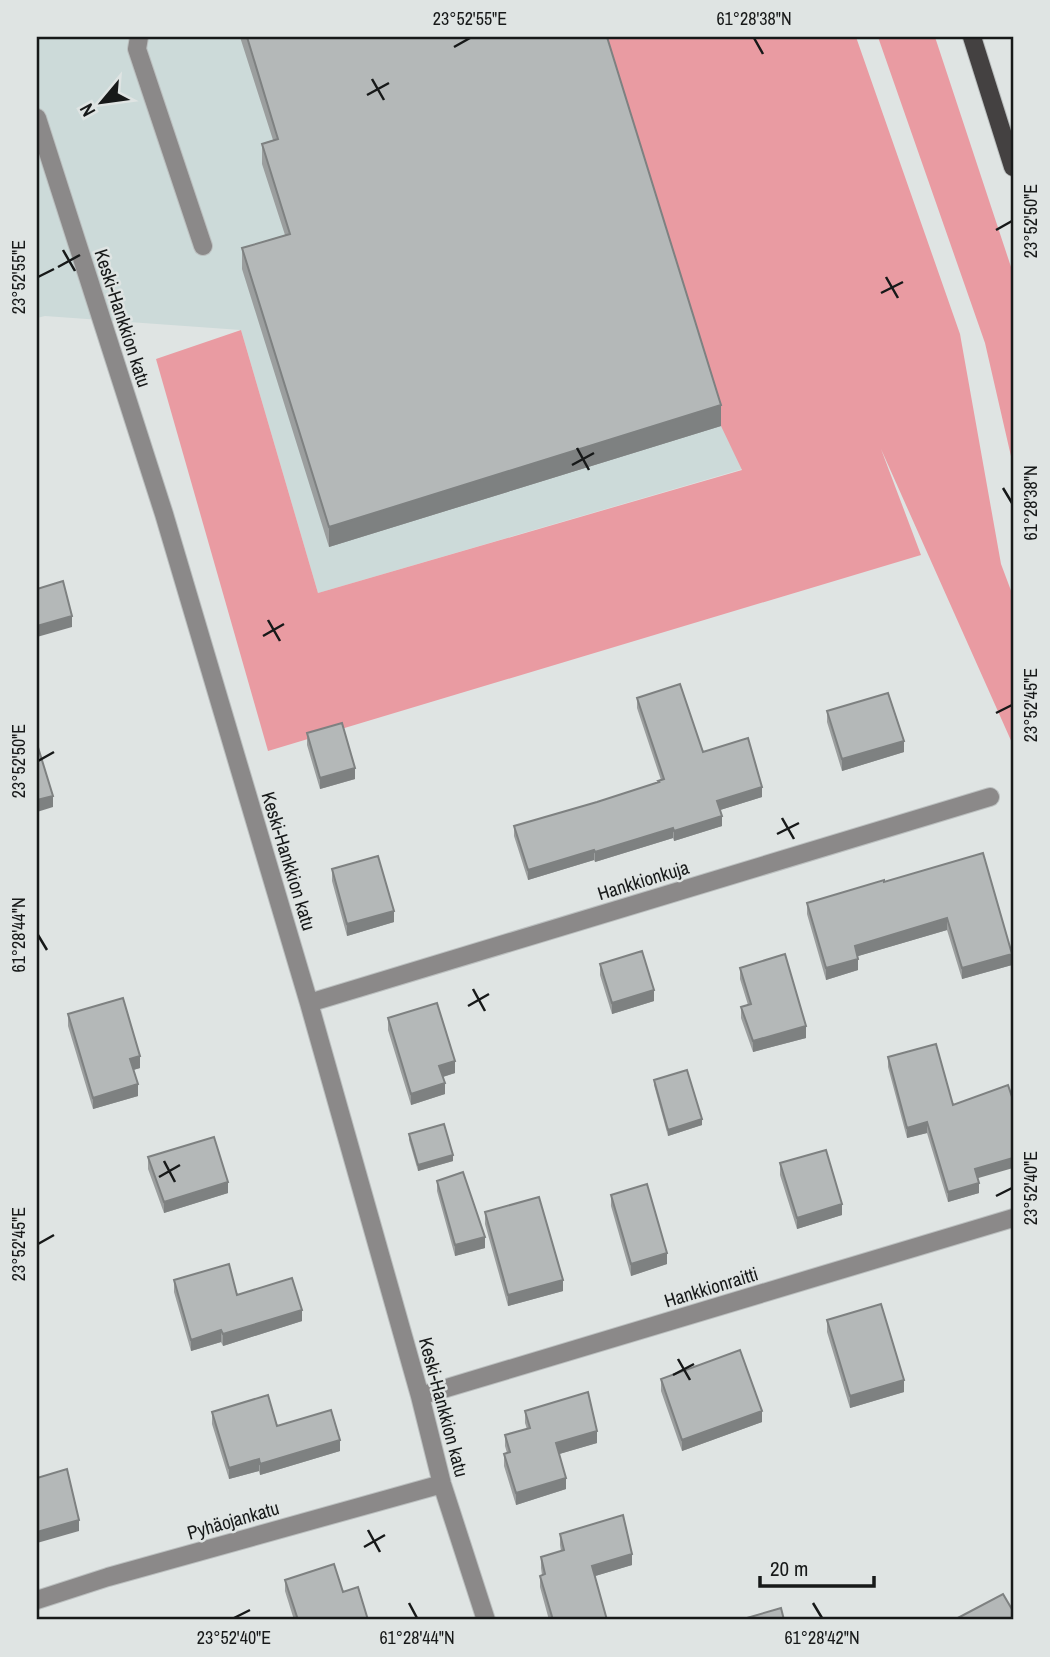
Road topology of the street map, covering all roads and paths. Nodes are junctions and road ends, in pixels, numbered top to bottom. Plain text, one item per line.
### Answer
1 (139, 37) edge
2 (972, 37) edge
3 (37, 118) edge
4 (1013, 167) edge
5 (203, 246) dead end
6 (990, 797) dead end
7 (309, 1003) junction
8 (1013, 1218) edge
9 (420, 1396) junction
10 (442, 1484) junction
11 (37, 1600) edge
12 (486, 1620) edge

1 - 5 street
2 - 4 main road
3 - 7 street, Keski-Hankkion katu
6 - 7 street, Hankkionkuja
7 - 9 street, Keski-Hankkion katu
8 - 9 street, Hankkionraitti
9 - 10 street, Keski-Hankkion katu
10 - 11 street, Pyhäojankatu
10 - 12 street, Keski-Hankkion katu

